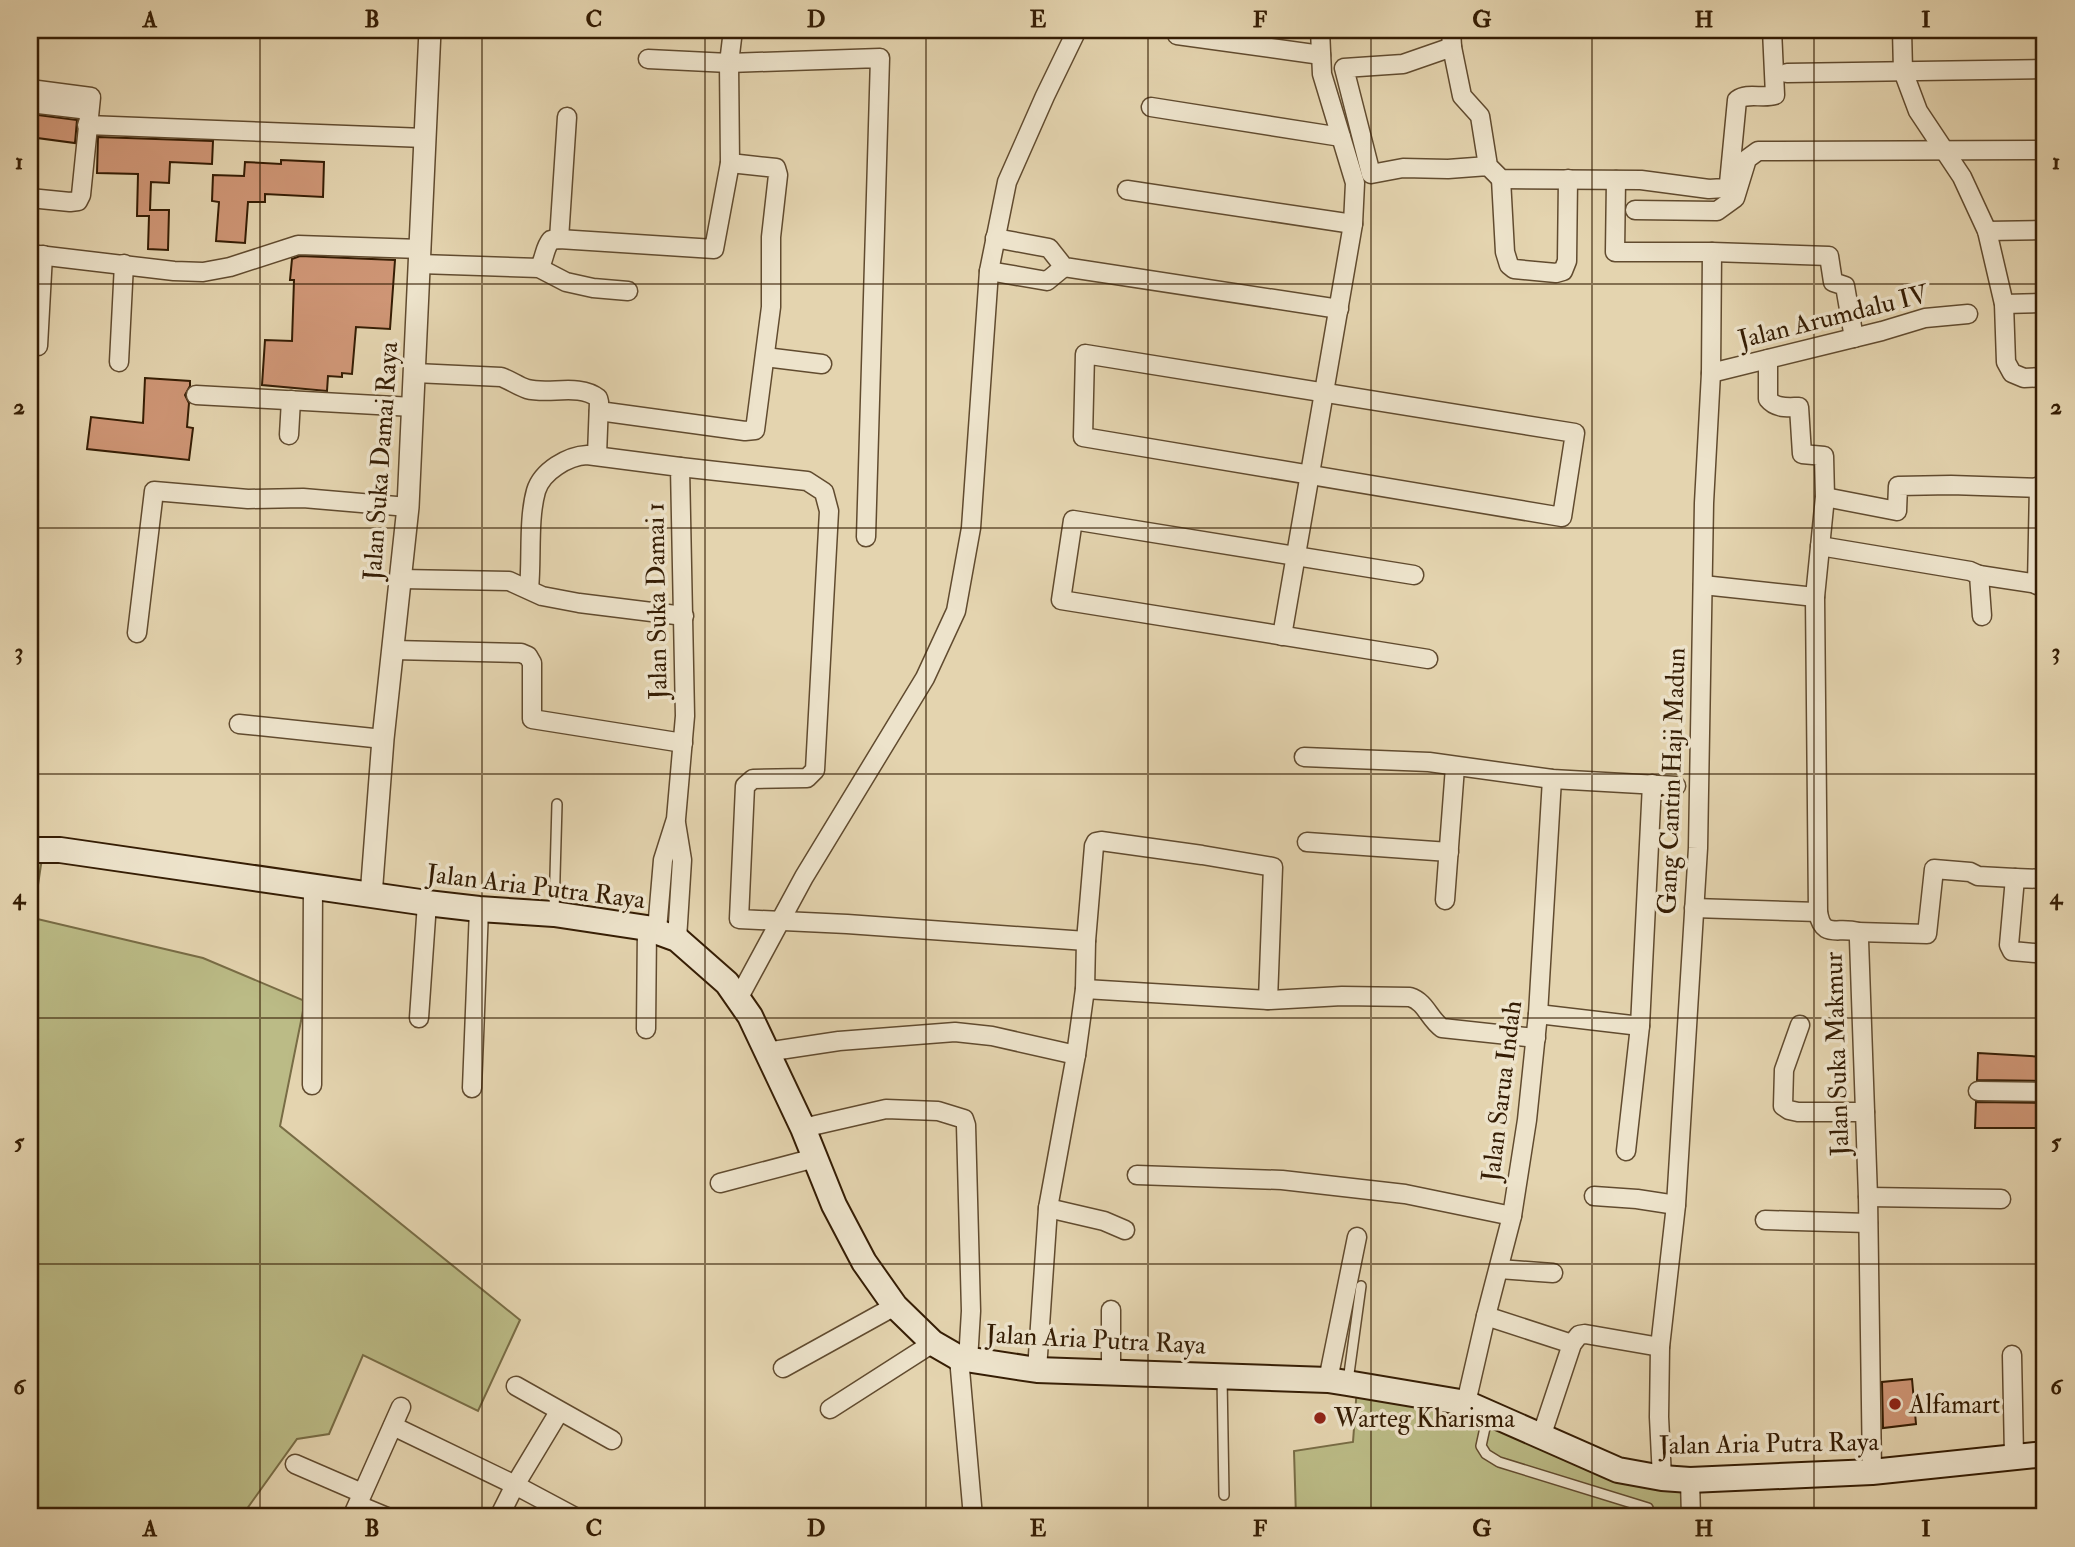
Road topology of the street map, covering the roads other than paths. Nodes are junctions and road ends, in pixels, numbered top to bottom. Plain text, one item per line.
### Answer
1 (430, 30) edge
2 (733, 30) edge
3 (1077, 30) edge
4 (1320, 30) edge
5 (1772, 30) edge
6 (1902, 30) edge
7 (1177, 35) dead end
8 (1451, 39) edge
9 (1321, 55) junction
10 (648, 60) dead end
11 (729, 62) junction
12 (2045, 69) edge
13 (1903, 71) junction
14 (1787, 74) dead end
15 (30, 89) edge
16 (30, 103) edge
17 (1151, 107) dead end
18 (89, 110) junction
19 (567, 117) dead end
20 (1341, 137) junction
21 (425, 138) junction
22 (1944, 150) junction
23 (2045, 150) edge
24 (730, 163) junction
25 (1488, 166) junction
26 (1501, 179) junction
27 (1569, 179) junction
28 (1616, 180) junction
29 (1127, 190) dead end
30 (30, 198) edge
31 (1635, 210) dead end
32 (1353, 223) junction
33 (2045, 230) edge
34 (1987, 231) junction
35 (995, 238) junction
36 (559, 239) junction
37 (1712, 252) junction
38 (36, 255) edge
39 (421, 256) junction
40 (124, 264) junction
41 (1064, 267) junction
42 (539, 268) junction
43 (989, 271) junction
44 (628, 291) dead end
45 (2045, 303) edge
46 (2004, 304) junction
47 (1339, 309) junction
48 (1968, 314) dead end
49 (1854, 338) junction
50 (38, 346) dead end
51 (765, 357) junction
52 (1768, 359) junction
53 (119, 362) dead end
54 (822, 364) dead end
55 (415, 373) junction
56 (1710, 373) junction
57 (2045, 377) edge
58 (1324, 393) junction
59 (196, 395) dead end
60 (291, 400) junction
61 (412, 407) junction
62 (599, 411) junction
63 (289, 435) dead end
64 (597, 455) junction
65 (680, 467) junction
66 (1310, 475) junction
67 (168, 480) dead end
68 (2042, 487) edge
69 (1825, 497) junction
70 (408, 503) junction
71 (866, 537) dead end
72 (1820, 546) junction
73 (1296, 556) junction
74 (1414, 575) dead end
75 (1979, 575) junction
76 (401, 579) junction
77 (1703, 585) junction
78 (2041, 585) edge
79 (529, 589) junction
80 (1815, 597) junction
81 (1982, 615) dead end
82 (684, 616) junction
83 (137, 633) dead end
84 (1282, 636) junction
85 (394, 650) junction
86 (1428, 659) dead end
87 (239, 724) dead end
88 (383, 739) junction
89 (683, 743) junction
90 (1304, 757) dead end
91 (1455, 767) junction
92 (1552, 779) junction
93 (1652, 784) junction
94 (1676, 786) dead end
95 (557, 804) dead end
96 (1307, 842) dead end
97 (30, 850) edge
98 (1449, 852) junction
99 (2015, 878) junction
100 (2045, 879) edge
101 (313, 887) junction
102 (371, 895) junction
103 (1445, 900) dead end
104 (427, 903) junction
105 (1694, 908) junction
106 (479, 909) junction
107 (1818, 912) junction
108 (554, 914) junction
109 (781, 921) junction
110 (661, 932) junction
111 (1858, 932) junction
112 (1086, 941) junction
113 (2045, 954) edge
114 (1085, 989) junction
115 (738, 999) junction
116 (1268, 1000) junction
117 (1538, 1014) junction
118 (419, 1018) dead end
119 (1800, 1025) dead end
120 (1640, 1026) junction
121 (646, 1029) dead end
122 (1536, 1038) junction
123 (766, 1052) junction
124 (1076, 1055) junction
125 (312, 1085) dead end
126 (472, 1088) dead end
127 (1978, 1091) dead end
128 (2045, 1092) edge
129 (1865, 1112) junction
130 (803, 1128) junction
131 (1626, 1150) dead end
132 (815, 1158) junction
133 (1137, 1175) dead end
134 (720, 1183) dead end
135 (1594, 1196) dead end
136 (1868, 1197) junction
137 (2001, 1199) dead end
138 (1676, 1205) junction
139 (1048, 1209) junction
140 (1512, 1216) junction
141 (1765, 1220) dead end
142 (1868, 1223) junction
143 (1125, 1230) dead end
144 (1357, 1237) dead end
145 (1499, 1269) junction
146 (1553, 1273) dead end
147 (1361, 1286) dead end
148 (895, 1306) junction
149 (1111, 1310) dead end
150 (1486, 1316) junction
151 (933, 1343) junction
152 (1572, 1345) junction
153 (1660, 1347) junction
154 (2012, 1355) dead end
155 (964, 1360) junction
156 (783, 1368) dead end
157 (1037, 1370) junction
158 (1111, 1372) junction
159 (1222, 1376) junction
160 (1338, 1381) junction
161 (516, 1386) dead end
162 (401, 1406) dead end
163 (1477, 1408) junction
164 (830, 1409) dead end
165 (559, 1412) junction
166 (393, 1426) junction
167 (1541, 1437) junction
168 (612, 1440) dead end
169 (2045, 1454) edge
170 (2014, 1456) junction
171 (295, 1464) dead end
172 (1872, 1472) junction
173 (1662, 1478) junction
174 (1690, 1480) junction
175 (515, 1485) junction
176 (1224, 1495) dead end
177 (357, 1505) edge
178 (1648, 1508) dead end
179 (387, 1517) edge
180 (499, 1517) edge
181 (575, 1517) edge
182 (973, 1517) edge
183 (1690, 1517) edge

1 - 21 street, Jalan Suka Damai Raya
2 - 11 street
3 - 35 street
4 - 9 street
5 - 28 street
6 - 13 street
7 - 9 street
8 - 25 street
8 - 25 street
9 - 20 street
10 - 11 street
11 - 24 street
11 - 71 street
12 - 13 street
13 - 14 street
13 - 22 street
15 - 18 street
16 - 18 street
17 - 20 street
18 - 21 street
18 - 30 street
19 - 36 street
20 - 32 street
21 - 39 street, Jalan Suka Damai Raya
22 - 23 street
22 - 31 street
22 - 34 street
24 - 36 street
24 - 51 street
25 - 26 street
26 - 27 street
26 - 27 street
27 - 28 street
28 - 37 street
29 - 32 street
32 - 47 street
33 - 34 street
34 - 46 street
35 - 41 street
35 - 43 street
36 - 42 street
37 - 49 street
37 - 56 street, Gang Cantin Haji Madun
38 - 40 street
38 - 50 street
39 - 40 street
39 - 42 street
39 - 55 street, Jalan Suka Damai Raya
40 - 53 street
41 - 43 street
41 - 47 street
42 - 44 street
43 - 109 street
45 - 46 street
46 - 57 street
47 - 58 street
48 - 49 street, Jalan Arumdalu IV
49 - 52 street, Jalan Arumdalu IV
51 - 54 street
51 - 62 street
52 - 56 street, Jalan Arumdalu IV
52 - 69 street
55 - 61 street, Jalan Suka Damai Raya
55 - 62 street
56 - 77 street, Gang Cantin Haji Madun
58 - 66 street
58 - 66 street
58 - 66 street
59 - 60 street
60 - 61 street
60 - 63 street
61 - 70 street, Jalan Suka Damai Raya
62 - 64 street
64 - 65 street, Jalan Suka Damai 1
64 - 79 street
65 - 82 street, Jalan Suka Damai 1
65 - 109 street
66 - 73 street
67 - 70 street
68 - 69 street
68 - 78 street
69 - 72 street
70 - 76 street, Jalan Suka Damai Raya
70 - 83 street
72 - 75 street
72 - 80 street
73 - 74 street
73 - 84 street
73 - 84 street
75 - 78 street
75 - 81 street
76 - 79 street
76 - 85 street, Jalan Suka Damai Raya
77 - 80 street
77 - 105 street, Gang Cantin Haji Madun
79 - 82 street
80 - 107 street
82 - 89 street, Jalan Suka Damai 1
84 - 86 street
85 - 88 street, Jalan Suka Damai Raya
85 - 89 street
87 - 88 street
88 - 102 street, Jalan Suka Damai Raya
89 - 110 street, Jalan Suka Damai 1
90 - 91 street
91 - 92 street
91 - 98 street
92 - 93 street
92 - 117 street, Jalan Sarua Indah
93 - 94 street
93 - 120 street
95 - 108 lane
96 - 98 street
97 - 101 main road, Jalan Aria Putra Raya
98 - 103 street
99 - 100 street
99 - 111 street
99 - 113 street
101 - 102 main road, Jalan Aria Putra Raya
101 - 125 street
102 - 104 main road, Jalan Aria Putra Raya
104 - 106 main road, Jalan Aria Putra Raya
104 - 118 street
105 - 107 street
105 - 138 street, Gang Cantin Haji Madun
106 - 108 main road, Jalan Aria Putra Raya
106 - 126 street
107 - 111 street, Jalan Suka Makmur
108 - 110 main road, Jalan Aria Putra Raya
109 - 112 street
109 - 115 street
110 - 115 main road, Jalan Aria Putra Raya
110 - 121 street, Jalan Suka Damai 1
111 - 129 street, Jalan Suka Makmur
112 - 114 street
112 - 116 street
114 - 116 street
114 - 124 street
115 - 123 main road, Jalan Aria Putra Raya
116 - 122 street
117 - 120 street
117 - 122 street, Jalan Sarua Indah
119 - 129 street
120 - 131 street
122 - 140 street, Jalan Sarua Indah
123 - 124 street
123 - 130 main road, Jalan Aria Putra Raya
124 - 139 street
127 - 128 street
129 - 136 street, Jalan Suka Makmur
130 - 132 main road, Jalan Aria Putra Raya
130 - 155 street
132 - 134 street
132 - 148 main road, Jalan Aria Putra Raya
133 - 140 street
135 - 138 street
136 - 137 street
136 - 142 street, Jalan Suka Makmur
138 - 153 street, Gang Cantin Haji Madun
139 - 143 street
139 - 157 street
140 - 145 street, Jalan Sarua Indah
141 - 142 street
142 - 172 street, Jalan Suka Makmur
144 - 160 street
145 - 146 street
145 - 150 street, Jalan Sarua Indah
147 - 160 lane
148 - 151 main road, Jalan Aria Putra Raya
148 - 156 street
149 - 158 street
150 - 152 street
150 - 163 street, Jalan Sarua Indah
151 - 155 main road, Jalan Aria Putra Raya
151 - 164 street
152 - 153 street
152 - 167 street
153 - 173 street, Gang Cantin Haji Madun
154 - 170 street
155 - 157 main road, Jalan Aria Putra Raya
155 - 182 street
157 - 158 main road, Jalan Aria Putra Raya
158 - 159 main road, Jalan Aria Putra Raya
159 - 160 main road, Jalan Aria Putra Raya
159 - 176 lane
160 - 163 main road, Jalan Aria Putra Raya
161 - 165 street
162 - 166 street
163 - 167 main road, Jalan Aria Putra Raya
163 - 178 lane
165 - 168 street
165 - 175 street
166 - 175 street
166 - 177 street
167 - 173 main road, Jalan Aria Putra Raya
169 - 170 main road, Jalan Aria Putra Raya
170 - 172 main road, Jalan Aria Putra Raya
171 - 177 street
172 - 174 main road, Jalan Aria Putra Raya
173 - 174 main road, Jalan Aria Putra Raya
174 - 183 street
175 - 180 street
175 - 181 street
177 - 179 street

